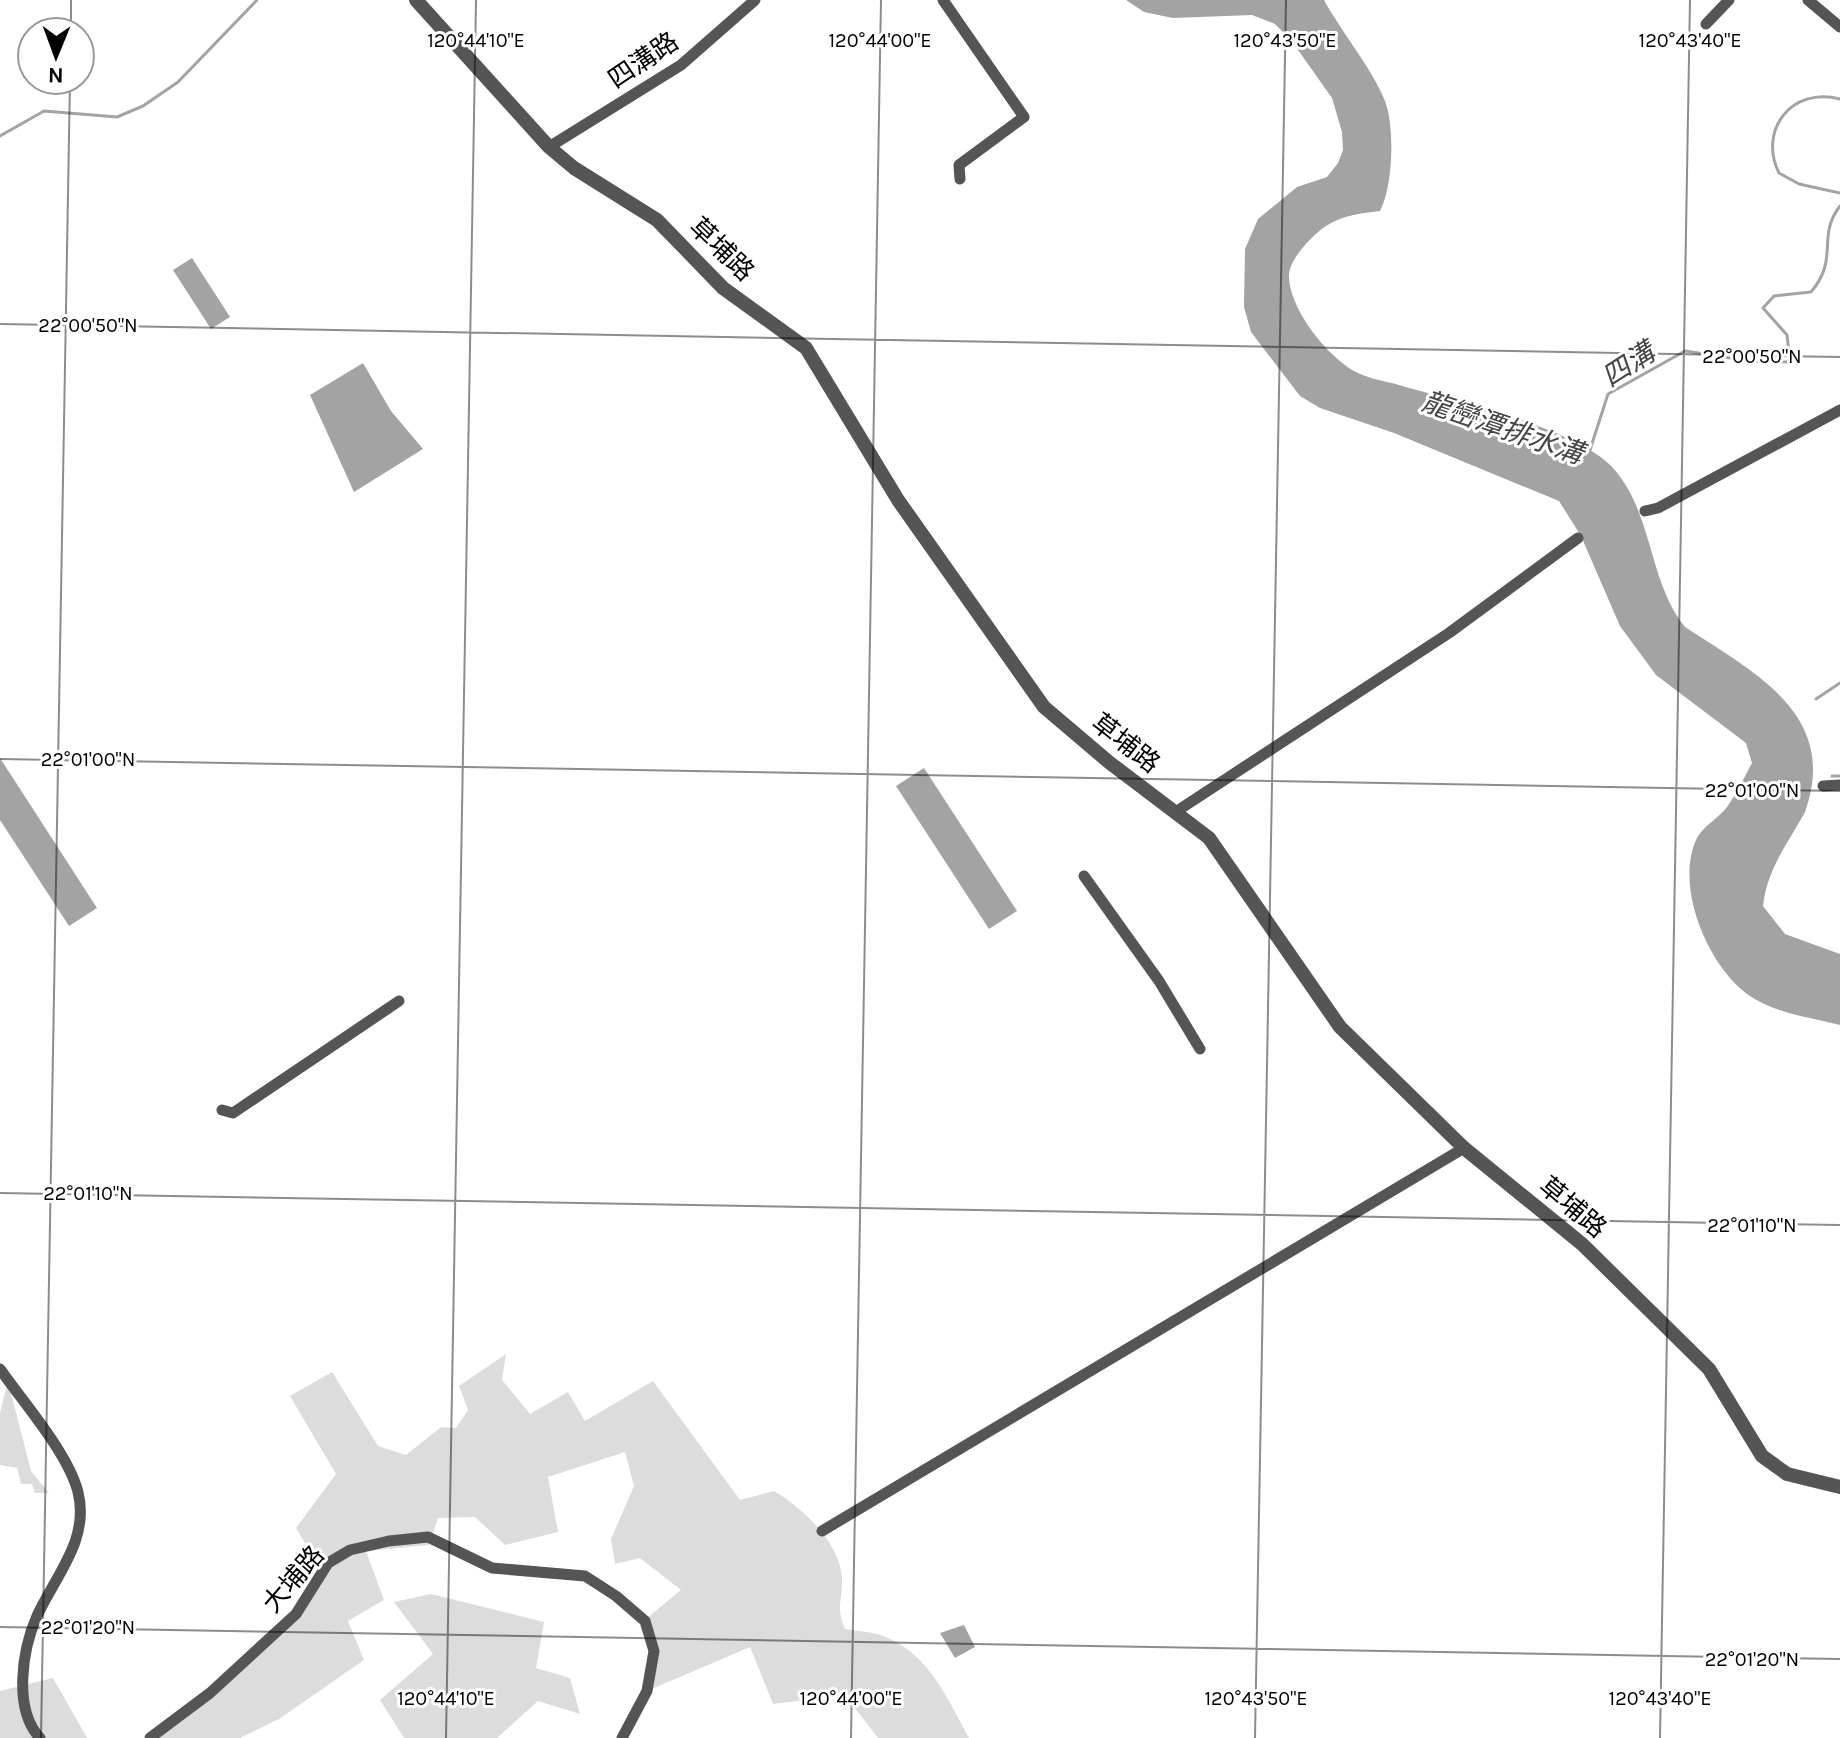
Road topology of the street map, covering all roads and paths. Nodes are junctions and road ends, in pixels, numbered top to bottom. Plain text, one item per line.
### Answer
1 (416, 0) edge
2 (755, 0) edge
3 (943, 0) edge
4 (1729, 0) edge
5 (1808, 0) edge
6 (1706, 24) dead end
7 (1840, 27) edge
8 (549, 147) junction
9 (960, 179) dead end
10 (1840, 410) edge
11 (1645, 511) dead end
12 (1578, 538) dead end
13 (1840, 785) edge
14 (1823, 786) dead end
15 (1177, 811) junction
16 (1084, 876) dead end
17 (399, 1001) dead end
18 (1200, 1049) dead end
19 (222, 1110) dead end
20 (1464, 1148) junction
21 (0, 1369) edge
22 (1840, 1487) edge
23 (822, 1531) dead end
24 (40, 1738) edge
25 (150, 1738) edge
26 (622, 1738) edge

1 - 8 street, 草埔路
2 - 8 street, 四溝路
3 - 9 street
4 - 6 street
5 - 7 street
8 - 15 street, 草埔路
10 - 11 street
12 - 15 street
13 - 14 street
15 - 20 street, 草埔路
16 - 18 street
17 - 19 street
20 - 22 street, 草埔路
20 - 23 street
21 - 24 street
25 - 26 street, 大埔路

